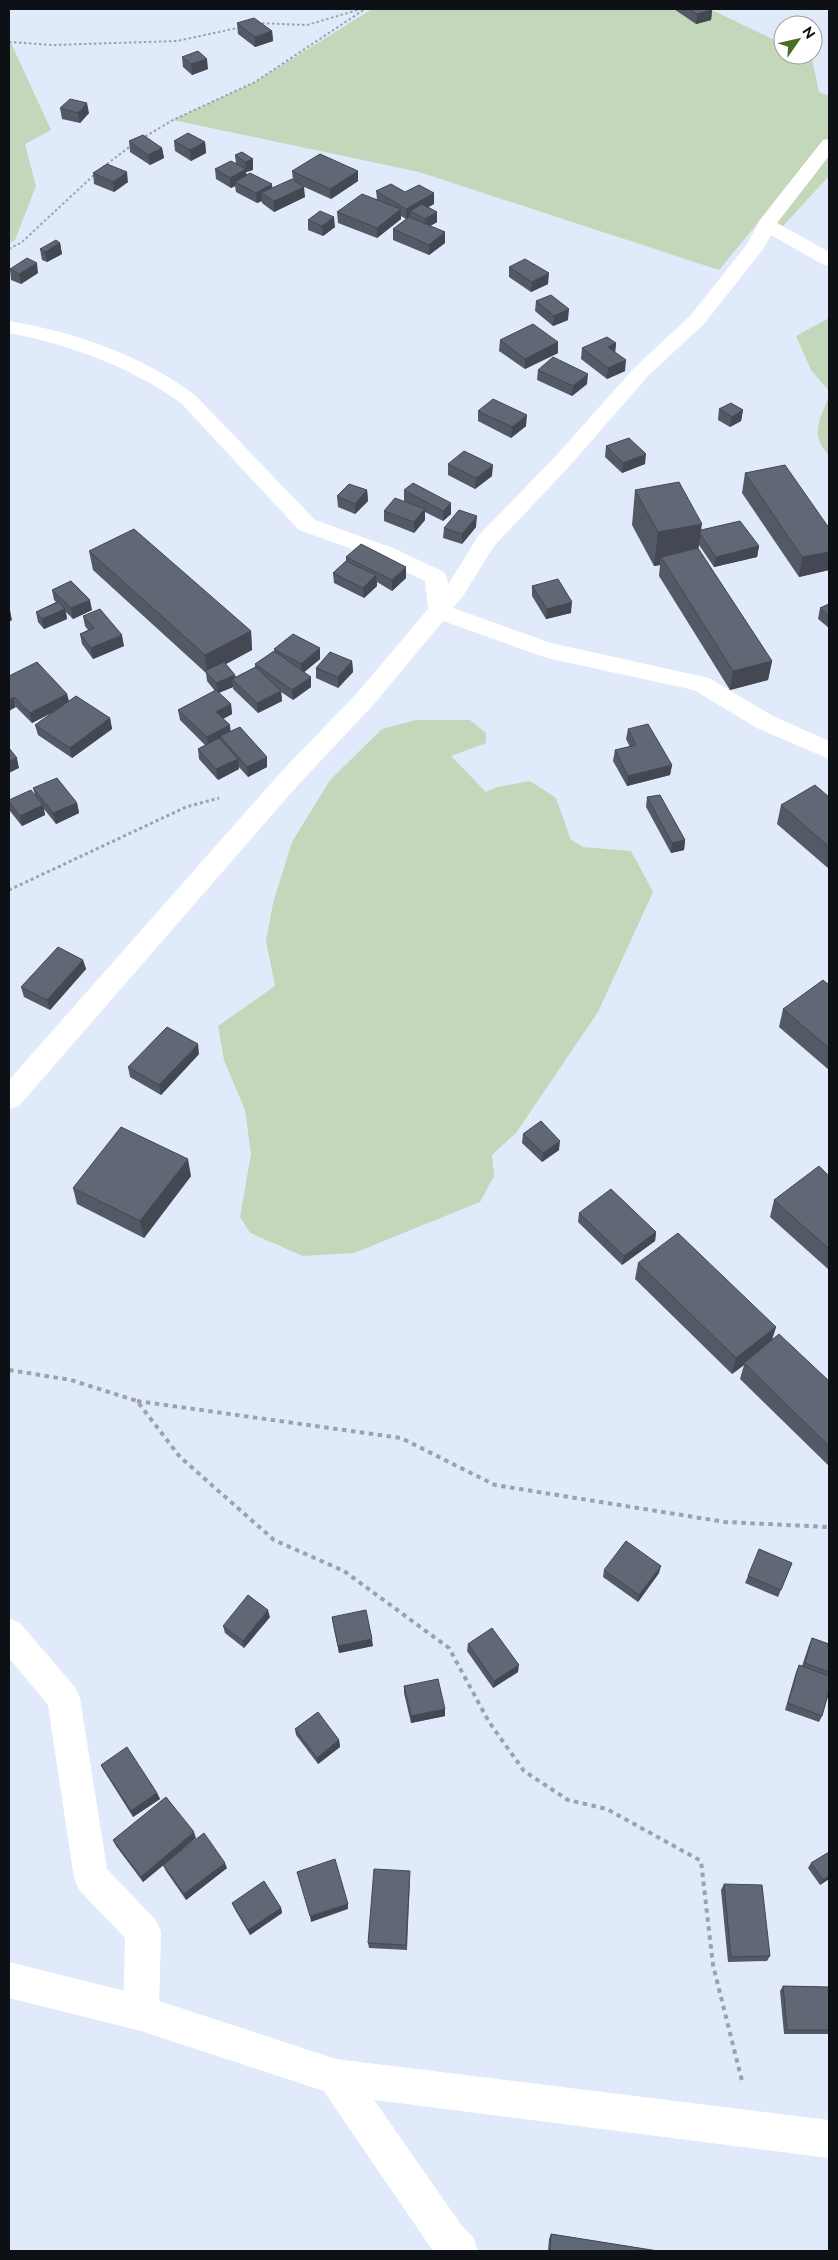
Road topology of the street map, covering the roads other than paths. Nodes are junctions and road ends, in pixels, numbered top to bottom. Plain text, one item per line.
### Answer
1 (829, 144) edge
2 (766, 225) junction
3 (829, 260) edge
4 (9, 327) edge
5 (439, 611) junction
6 (829, 750) edge
7 (9, 1098) edge
8 (9, 1634) edge
9 (9, 1980) edge
10 (141, 2013) junction
11 (336, 2077) junction
12 (829, 2139) edge
13 (459, 2251) edge

1 - 2 street
2 - 3 street
2 - 5 street
4 - 5 street
5 - 6 street
5 - 7 street
8 - 10 street
9 - 10 street
10 - 11 street
11 - 12 street
11 - 13 street

